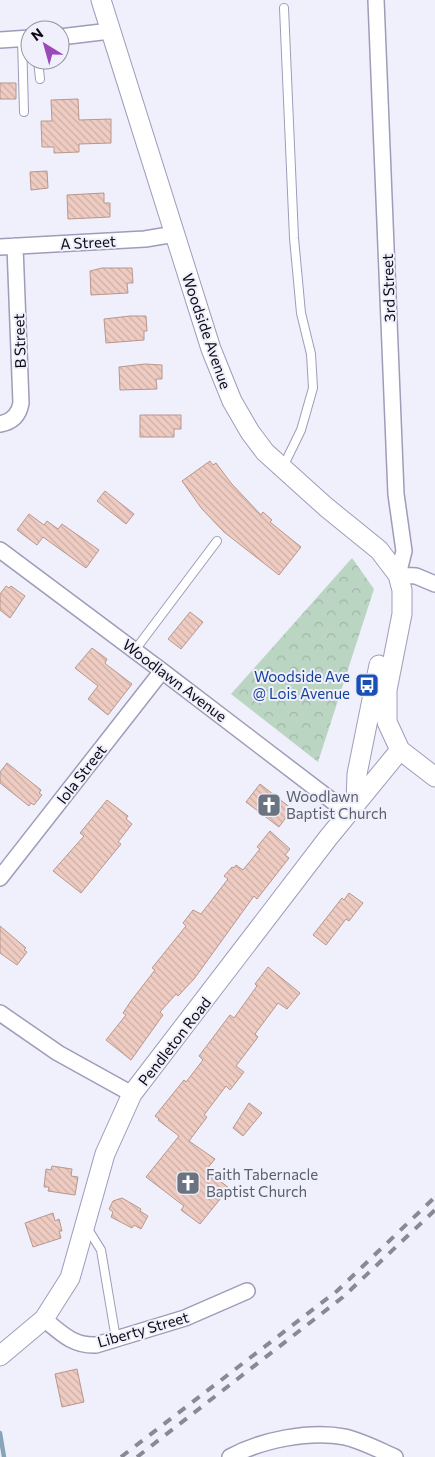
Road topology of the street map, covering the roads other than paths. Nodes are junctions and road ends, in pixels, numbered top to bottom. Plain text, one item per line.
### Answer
1 (101, 0) edge
2 (376, 0) edge
3 (284, 8) dead end
4 (110, 31) junction
5 (70, 36) edge
6 (20, 38) edge
7 (0, 40) edge
8 (25, 70) edge
9 (39, 70) edge
10 (40, 79) dead end
11 (24, 112) dead end
12 (175, 234) junction
13 (8, 247) edge
14 (0, 424) edge
15 (282, 469) junction
16 (217, 541) dead end
17 (0, 550) edge
18 (398, 575) junction
19 (435, 584) edge
20 (402, 614) junction
21 (135, 650) junction
22 (162, 670) junction
23 (400, 750) junction
24 (435, 777) edge
25 (352, 808) junction
26 (0, 878) edge
27 (0, 1013) edge
28 (132, 1094) junction
29 (85, 1224) junction
30 (246, 1291) dead end
31 (44, 1319) junction
32 (116, 1339) junction
33 (6, 1351) edge
34 (230, 1457) edge
35 (395, 1457) edge

1 - 4 street, Woodside Avenue
2 - 18 street, 3rd Street
3 - 15 lane
4 - 5 street
4 - 12 street, Woodside Avenue
6 - 7 street
8 - 11 lane
9 - 10 lane
12 - 13 street, A Street
12 - 15 street, Woodside Avenue
13 - 14 street, B Street
15 - 18 street, Woodside Avenue
16 - 21 lane
17 - 21 street, Woodlawn Avenue
18 - 19 street
18 - 20 street, Woodside Avenue
20 - 23 street, Woodside Avenue
20 - 25 street
21 - 22 street, Woodlawn Avenue
22 - 25 street, Woodlawn Avenue
22 - 26 street, Iola Street
23 - 24 street
23 - 25 street, Pendleton Road
25 - 28 street, Pendleton Road
27 - 28 street
28 - 29 street, Pendleton Road
29 - 31 street, Pendleton Road
29 - 32 lane
30 - 32 street, Liberty Street
31 - 32 street, Liberty Street
31 - 33 street, Pendleton Road
34 - 35 street

